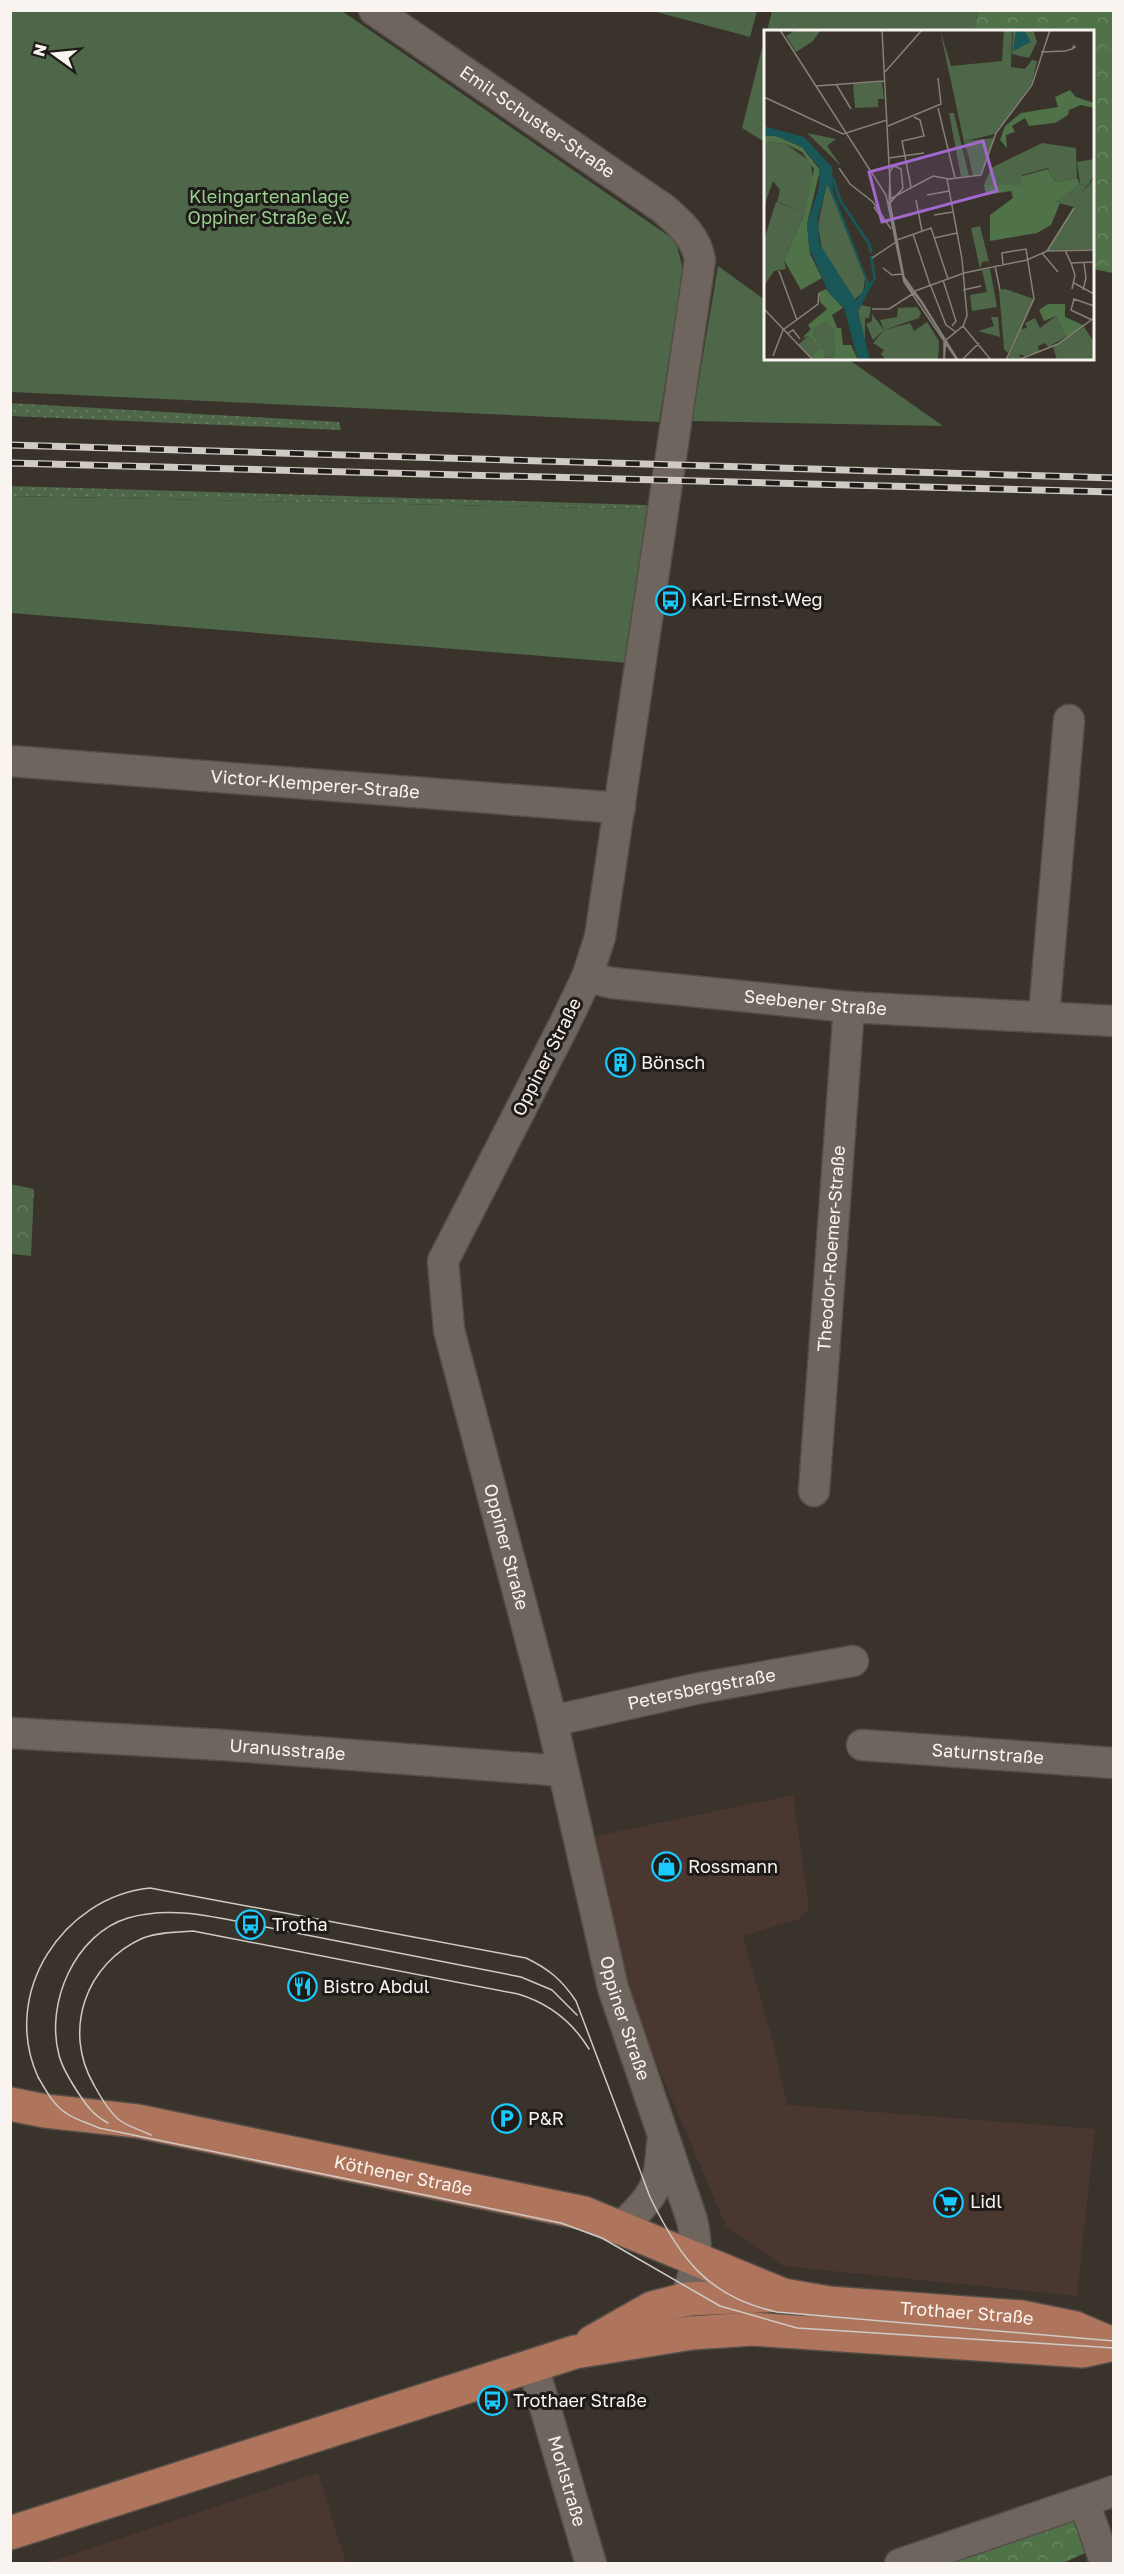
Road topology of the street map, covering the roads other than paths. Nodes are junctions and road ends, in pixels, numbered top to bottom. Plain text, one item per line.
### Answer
1 (374, 10) edge
2 (1069, 720) dead end
3 (10, 761) edge
4 (620, 808) junction
5 (587, 977) junction
6 (849, 1006) junction
7 (1044, 1016) junction
8 (1113, 1021) edge
9 (814, 1491) dead end
10 (853, 1661) dead end
11 (552, 1721) junction
12 (10, 1732) edge
13 (862, 1745) dead end
14 (1113, 1763) edge
15 (563, 1771) junction
16 (10, 2104) edge
17 (662, 2138) junction
18 (622, 2227) junction
19 (697, 2261) junction
20 (783, 2295) junction
21 (687, 2299) junction
22 (644, 2341) junction
23 (1113, 2344) edge
24 (575, 2352) junction
25 (533, 2366) junction
26 (1113, 2491) edge
27 (1084, 2502) junction
28 (10, 2533) edge
29 (1101, 2557) edge
30 (591, 2564) edge
31 (900, 2564) edge

1 - 4 street, Emil-Schuster-Straße
2 - 7 street
3 - 4 street, Victor-Klemperer-Straße
4 - 5 street
5 - 6 street, Seebener Straße
5 - 11 street, Oppiner Straße
6 - 7 street, Seebener Straße
6 - 9 street, Theodor-Roemer-Straße
7 - 8 street, Seebener Straße
10 - 11 street, Petersbergstraße
11 - 15 street, Oppiner Straße
12 - 15 street, Uranusstraße
13 - 14 street, Saturnstraße
15 - 17 street, Oppiner Straße
16 - 18 main road, Köthener Straße
17 - 18 street, Oppiner Straße
17 - 19 street, Oppiner Straße
18 - 19 main road, Köthener Straße
19 - 20 main road, Köthener Straße
19 - 21 street, Oppiner Straße
20 - 21 main road, Trothaer Straße
20 - 23 main road, Trothaer Straße
21 - 22 street, Oppiner Straße
21 - 24 main road, Trothaer Straße
22 - 23 main road, Trothaer Straße
22 - 24 main road, Trothaer Straße
24 - 25 main road, Trothaer Straße
25 - 28 main road, Trothaer Straße
25 - 30 street, Morlstraße
26 - 27 street
27 - 29 street
27 - 31 street

